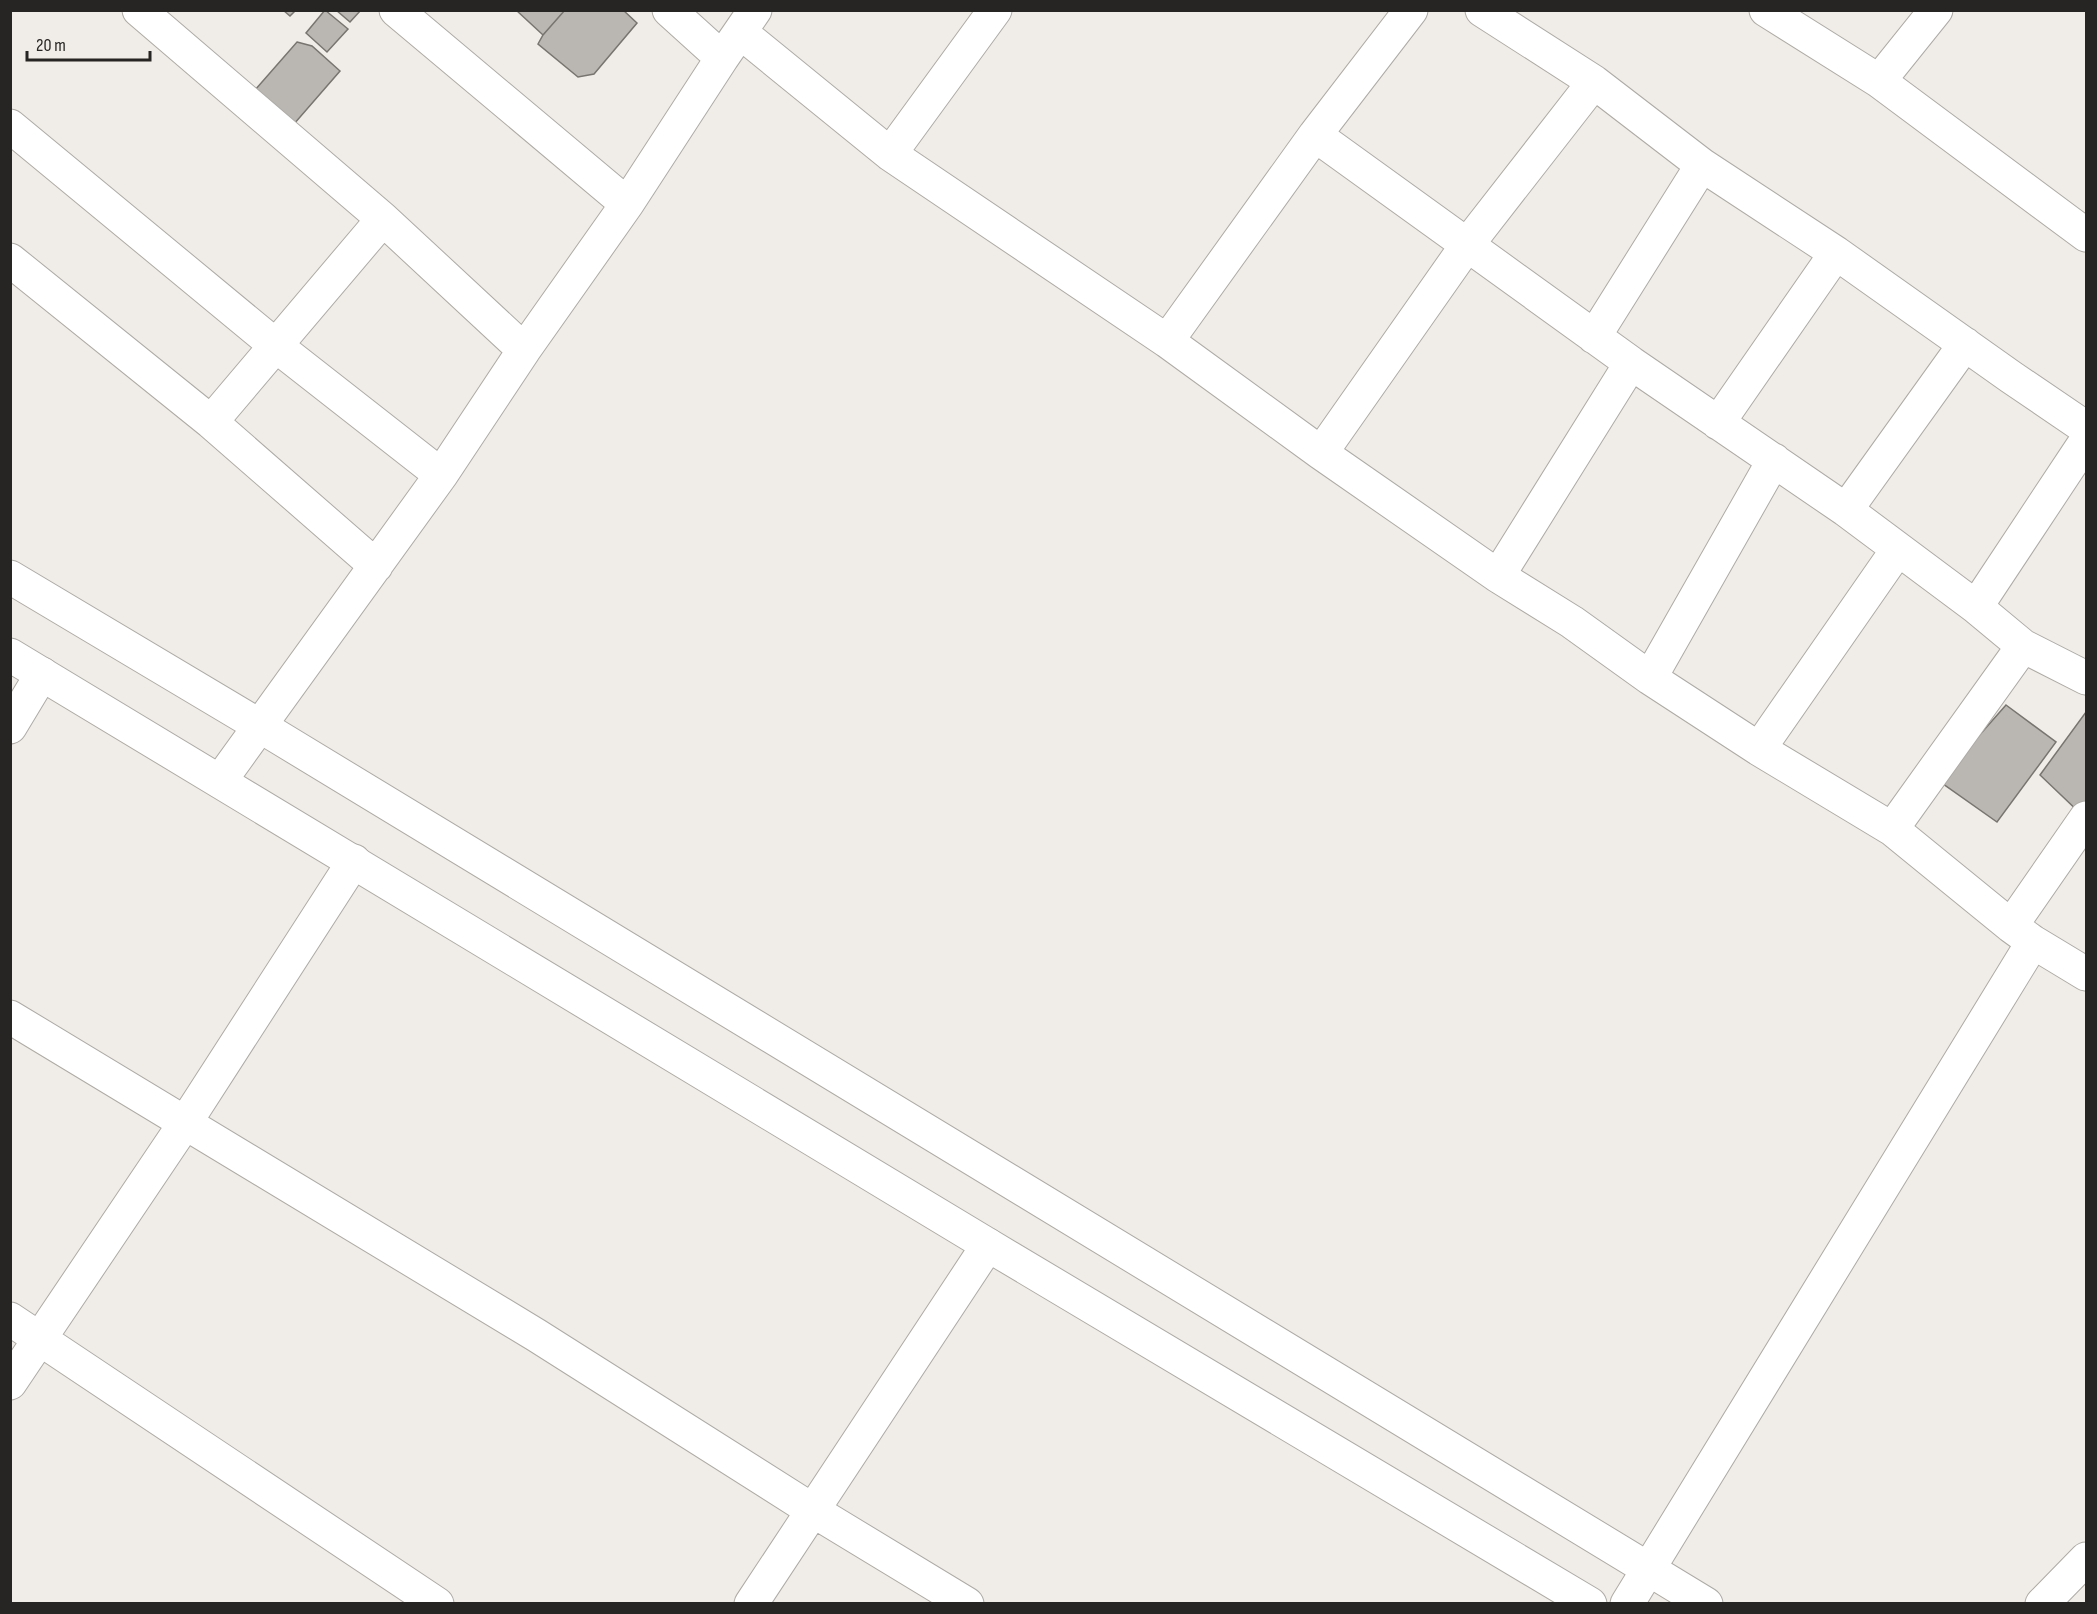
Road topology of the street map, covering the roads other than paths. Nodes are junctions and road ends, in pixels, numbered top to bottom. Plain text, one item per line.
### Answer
1 (139, 10) edge
2 (396, 10) edge
3 (669, 10) edge
4 (995, 10) edge
5 (1411, 10) edge
6 (1482, 10) edge
7 (1766, 10) edge
8 (1936, 10) edge
9 (739, 33) edge
10 (1879, 81) junction
11 (1594, 82) junction
12 (10, 126) edge
13 (1315, 135) junction
14 (890, 154) junction
15 (1702, 165) junction
16 (627, 204) junction
17 (383, 219) junction
18 (2086, 235) edge
19 (1467, 245) junction
20 (1836, 253) junction
21 (10, 260) edge
22 (1594, 337) junction
23 (1167, 341) junction
24 (1965, 344) junction
25 (275, 345) junction
26 (524, 350) junction
27 (1631, 363) junction
28 (211, 422) junction
29 (1718, 423) junction
30 (2086, 428) edge
31 (2086, 441) edge
32 (1321, 453) junction
33 (1774, 460) junction
34 (441, 475) junction
35 (1846, 510) junction
36 (1898, 549) junction
37 (376, 566) junction
38 (1498, 576) junction
39 (10, 577) edge
40 (1976, 607) junction
41 (2023, 646) junction
42 (10, 655) edge
43 (42, 674) junction
44 (1650, 678) junction
45 (2086, 678) edge
46 (260, 726) junction
47 (10, 728) edge
48 (1759, 749) junction
49 (220, 781) junction
50 (2086, 818) edge
51 (1892, 829) junction
52 (354, 861) junction
53 (2022, 934) junction
54 (2086, 974) edge
55 (10, 1017) edge
56 (184, 1124) junction
57 (988, 1245) junction
58 (10, 1319) edge
59 (40, 1340) junction
60 (10, 1383) edge
61 (812, 1510) junction
62 (2086, 1559) edge
63 (1649, 1568) junction
64 (437, 1604) edge
65 (751, 1604) edge
66 (967, 1604) edge
67 (1590, 1604) edge
68 (1627, 1604) edge
69 (1706, 1604) edge
70 (2042, 1604) edge

1 - 17 street
2 - 16 street
3 - 9 street
4 - 14 street
5 - 13 street
6 - 11 street
7 - 10 street
8 - 10 street
9 - 14 street
9 - 16 street
10 - 18 street
11 - 15 street
11 - 19 street
12 - 25 street
13 - 19 street
13 - 23 street
14 - 23 street
15 - 20 street
15 - 22 street
16 - 26 street
17 - 25 street
17 - 26 street
19 - 22 street
19 - 32 street
20 - 24 street
20 - 29 street
21 - 28 street
22 - 27 street
23 - 32 street
24 - 30 street
24 - 35 street
25 - 28 street
25 - 34 street
26 - 34 street
27 - 29 street
27 - 38 street
28 - 37 street
29 - 33 street
31 - 40 street
32 - 38 street
33 - 35 street
33 - 44 street
34 - 37 street
35 - 36 street
36 - 40 street
36 - 48 street
37 - 46 street
38 - 44 street
39 - 46 street
40 - 41 street
41 - 45 street
41 - 51 street
42 - 43 street
43 - 47 street
43 - 49 street
44 - 48 street
46 - 49 street
46 - 63 street
48 - 51 street
49 - 52 street
50 - 53 street
51 - 53 street
52 - 56 street
52 - 57 street
53 - 54 street
53 - 63 street
55 - 56 street
56 - 59 street
56 - 61 street
57 - 61 street
57 - 67 street
58 - 59 street
59 - 60 street
59 - 64 street
61 - 65 street
61 - 66 street
62 - 70 street
63 - 68 street
63 - 69 street

